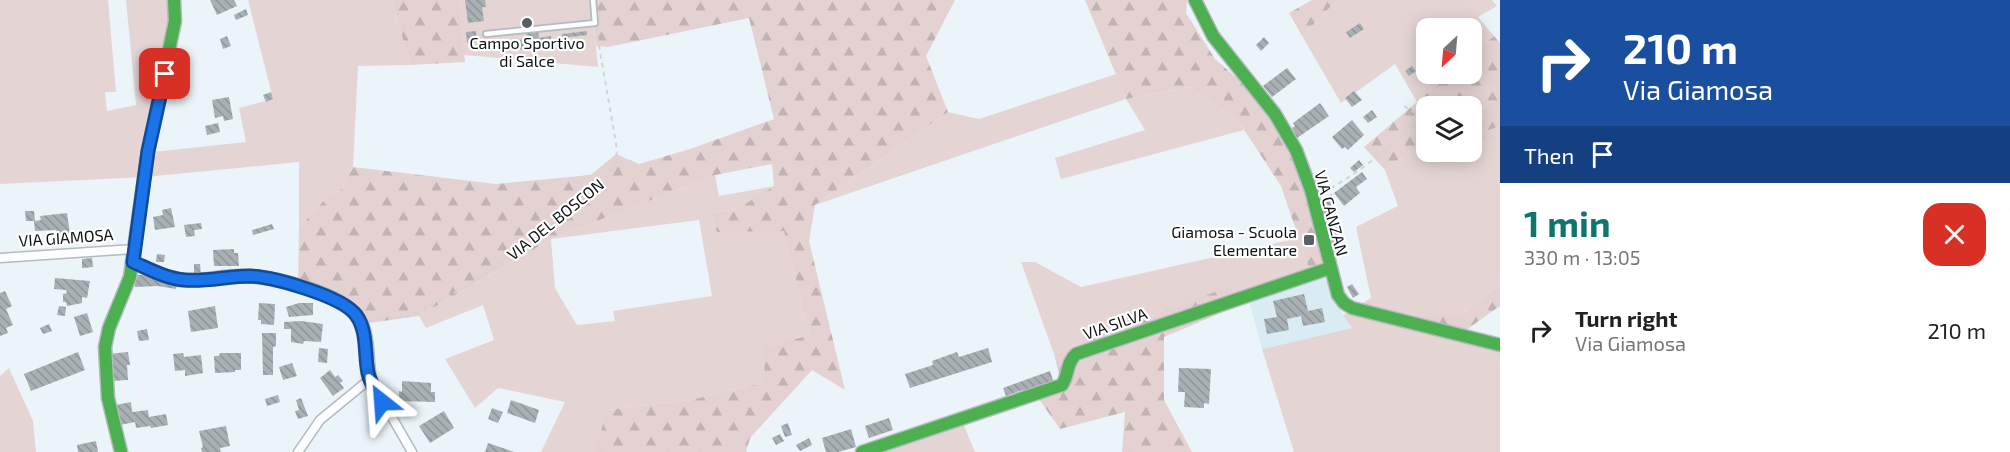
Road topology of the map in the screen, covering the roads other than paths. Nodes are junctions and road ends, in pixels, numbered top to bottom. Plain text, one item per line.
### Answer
1 (174, 0) edge
2 (593, 0) edge
3 (1195, 0) edge
4 (486, 34) dead end
5 (135, 249) junction
6 (0, 258) edge
7 (133, 262) junction
8 (1330, 268) junction
9 (1500, 345) edge
10 (370, 379) junction
11 (121, 452) edge
12 (298, 452) edge
13 (412, 452) edge
14 (862, 452) edge

1 - 5 street, VIA GIAMOSA
2 - 4 lane
3 - 8 street, VIA CANZAN
5 - 6 street, VIA GIAMOSA
5 - 7 street, VIA GIAMOSA
7 - 10 street
7 - 11 street, VIA GIAMOSA
8 - 9 street, VIA CANZAN
8 - 14 street, VIA SILVA
10 - 12 street
10 - 13 street

